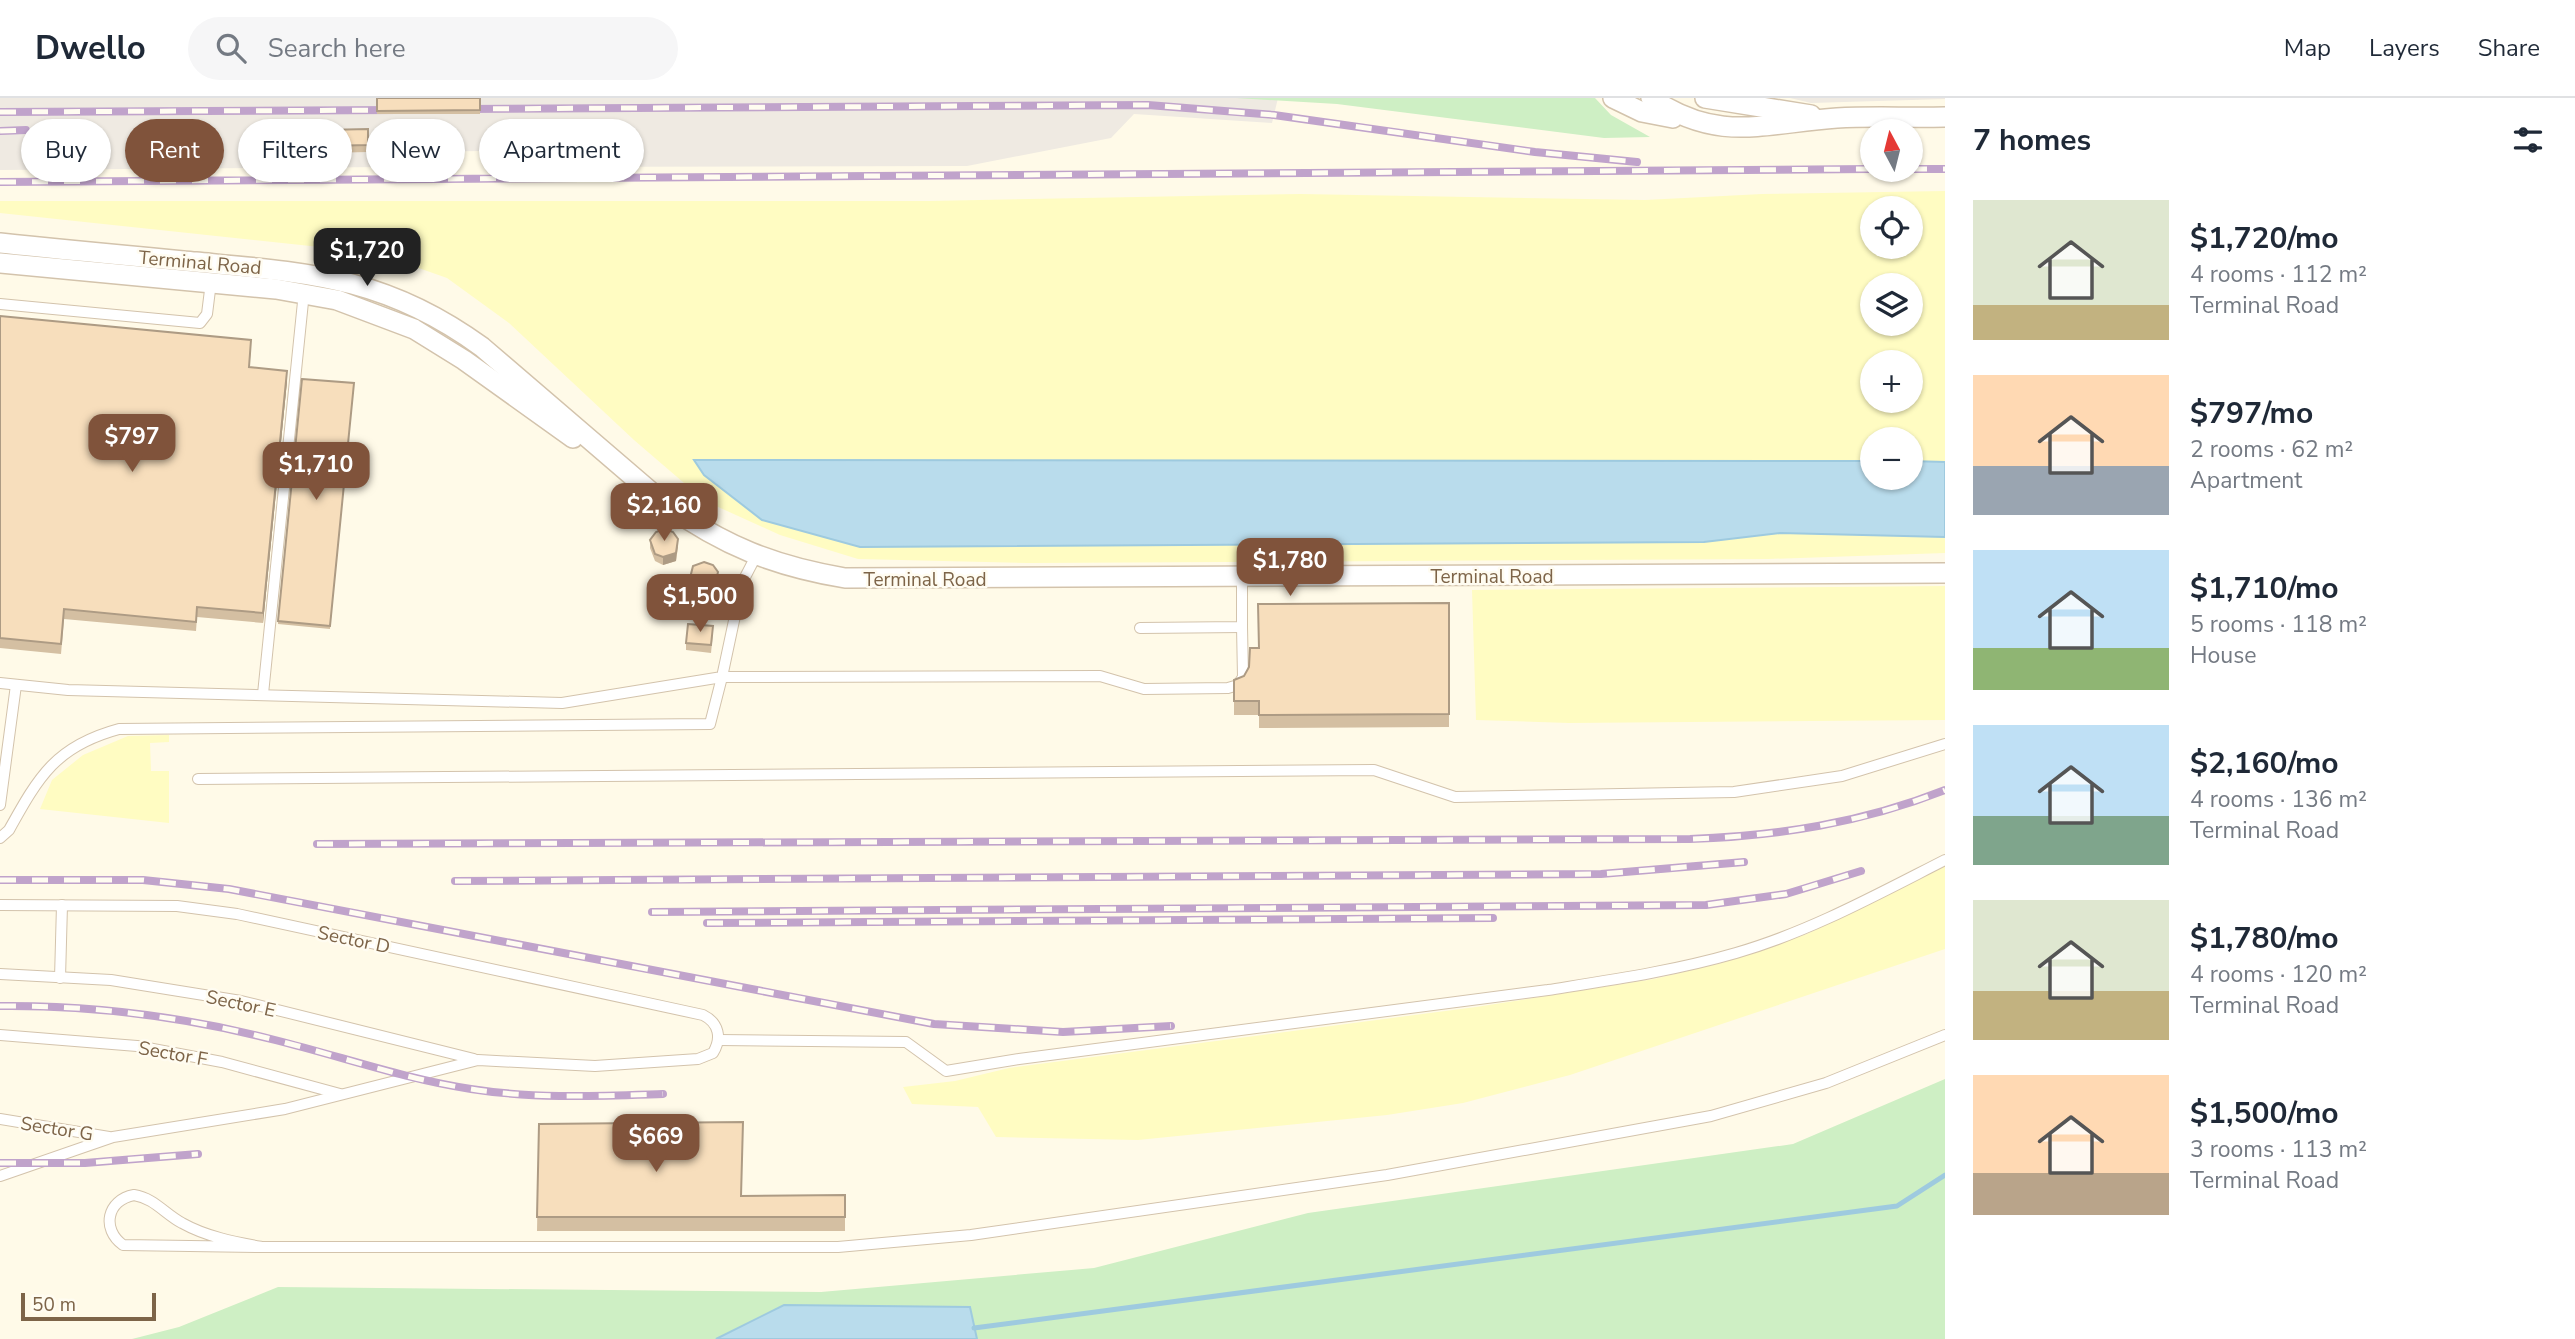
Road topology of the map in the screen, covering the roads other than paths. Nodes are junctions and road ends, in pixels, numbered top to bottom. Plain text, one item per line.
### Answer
1 (1613, 98) edge
2 (1651, 98) edge
3 (1705, 98) edge
4 (1945, 117) edge
5 (1837, 118) junction
6 (1716, 126) junction
7 (0, 243) edge
8 (0, 263) edge
9 (211, 282) junction
10 (304, 292) junction
11 (0, 304) edge
12 (665, 504) junction
13 (756, 556) junction
14 (1945, 573) edge
15 (1242, 578) junction
16 (1242, 627) junction
17 (1140, 628) dead end
18 (722, 677) junction
19 (0, 683) edge
20 (16, 685) junction
21 (263, 694) junction
22 (1945, 744) edge
23 (198, 779) dead end
24 (0, 805) edge
25 (0, 838) edge
26 (1945, 860) edge
27 (0, 905) edge
28 (62, 905) junction
29 (0, 974) edge
30 (60, 978) junction
31 (0, 1035) edge
32 (1945, 1035) edge
33 (719, 1040) junction
34 (478, 1060) junction
35 (341, 1094) junction
36 (0, 1119) edge
37 (113, 1137) junction
38 (0, 1176) edge
39 (262, 1247) junction

1 - 6 street
2 - 6 street
3 - 5 street
4 - 5 street
5 - 6 street
7 - 12 street, Terminal Road
8 - 9 street
9 - 10 street
9 - 11 lane
10 - 12 street
10 - 21 lane
12 - 13 street, Terminal Road
13 - 15 street, Terminal Road
13 - 18 lane
14 - 15 street, Terminal Road
15 - 16 lane
16 - 17 lane
16 - 18 lane
18 - 21 lane
18 - 25 lane
19 - 20 lane
20 - 21 lane
20 - 24 lane
22 - 23 lane
26 - 33 lane
27 - 28 lane, Sector D
28 - 30 lane
28 - 33 lane, Sector D
29 - 30 lane, Sector E
30 - 34 lane, Sector E
31 - 35 lane, Sector F
32 - 39 lane
33 - 34 lane
34 - 35 lane
35 - 37 lane
36 - 37 lane, Sector G
37 - 38 lane
39 - 39 lane

